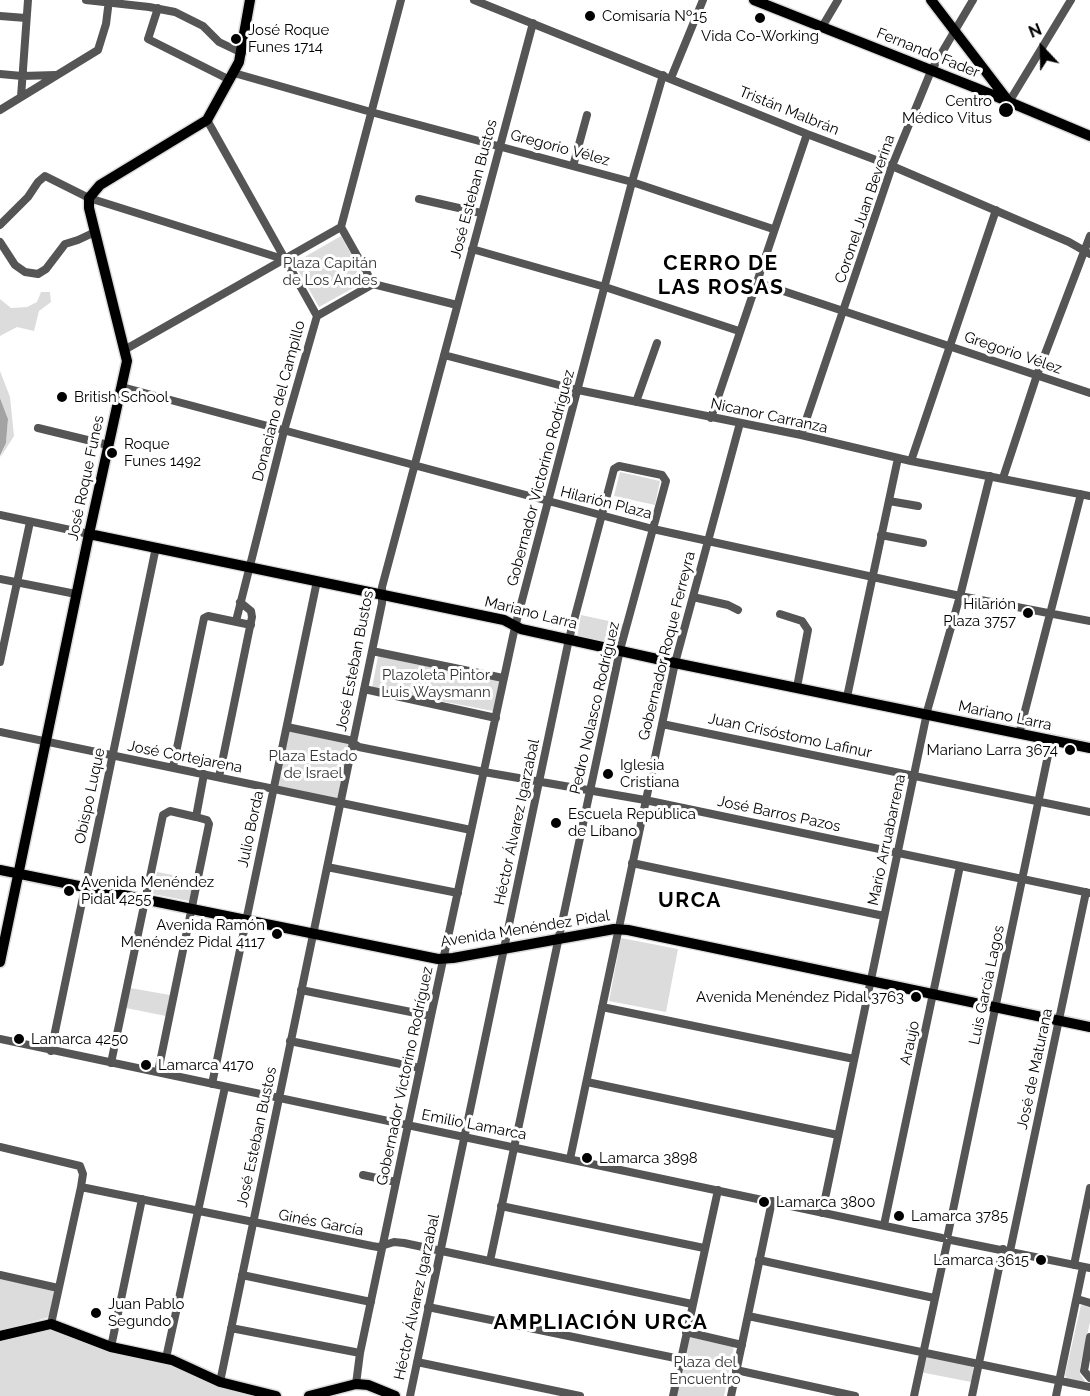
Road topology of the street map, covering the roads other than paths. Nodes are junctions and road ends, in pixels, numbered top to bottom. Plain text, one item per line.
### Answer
1 (28, 0) edge
2 (86, 0) edge
3 (250, 0) edge
4 (400, 0) edge
5 (474, 0) edge
6 (703, 0) edge
7 (754, 0) edge
8 (838, 0) edge
9 (931, 0) edge
10 (973, 0) edge
11 (1071, 0) edge
12 (109, 1) edge
13 (495, 4) edge
14 (158, 8) junction
15 (0, 15) edge
16 (26, 18) junction
17 (533, 23) junction
18 (822, 27) junction
19 (955, 30) junction
20 (242, 52) junction
21 (931, 71) junction
22 (0, 74) edge
23 (59, 75) junction
24 (22, 76) junction
25 (232, 76) junction
26 (667, 77) junction
27 (21, 97) junction
28 (1010, 102) junction
29 (0, 110) edge
30 (371, 112) junction
31 (587, 115) dead end
32 (207, 120) junction
33 (807, 134) junction
34 (1090, 136) edge
35 (499, 146) junction
36 (892, 165) junction
37 (573, 166) junction
38 (632, 182) junction
39 (89, 198) junction
40 (419, 199) dead end
41 (996, 210) junction
42 (481, 213) junction
43 (0, 225) edge
44 (341, 227) junction
45 (773, 229) junction
46 (95, 232) junction
47 (1090, 236) edge
48 (0, 242) edge
49 (472, 249) junction
50 (1087, 252) edge
51 (283, 259) junction
52 (756, 282) junction
53 (373, 284) junction
54 (605, 287) junction
55 (457, 305) junction
56 (844, 310) junction
57 (317, 316) junction
58 (739, 331) junction
59 (657, 343) dead end
60 (950, 346) junction
61 (126, 349) junction
62 (444, 355) junction
63 (1037, 375) junction
64 (122, 387) junction
65 (578, 390) junction
66 (1090, 393) edge
67 (636, 402) junction
68 (711, 418) junction
69 (740, 423) junction
70 (38, 428) dead end
71 (284, 431) junction
72 (801, 435) junction
73 (108, 445) junction
74 (898, 458) junction
75 (911, 461) junction
76 (415, 466) junction
77 (990, 476) junction
78 (665, 478) joint
79 (1003, 478) junction
80 (1086, 495) edge
81 (889, 501) junction
82 (549, 502) junction
83 (918, 506) dead end
84 (0, 515) edge
85 (602, 516) junction
86 (30, 522) junction
87 (653, 529) junction
88 (89, 534) junction
89 (881, 535) junction
90 (707, 541) junction
91 (923, 543) dead end
92 (156, 547) junction
93 (249, 566) junction
94 (873, 577) junction
95 (0, 579) edge
96 (317, 581) junction
97 (17, 583) junction
98 (76, 594) junction
99 (382, 596) junction
100 (960, 596) junction
101 (693, 597) junction
102 (240, 602) junction
103 (738, 610) dead end
104 (1051, 613) junction
105 (780, 614) dead end
106 (236, 621) junction
107 (1090, 621) edge
108 (251, 625) junction
109 (515, 627) junction
110 (569, 639) junction
111 (620, 650) junction
112 (372, 651) junction
113 (0, 662) edge
114 (675, 663) junction
115 (504, 678) junction
116 (797, 687) junction
117 (364, 689) junction
118 (847, 697) junction
119 (927, 715) junction
120 (496, 718) junction
121 (662, 724) junction
122 (287, 727) junction
123 (0, 732) edge
124 (1019, 734) junction
125 (1051, 741) junction
126 (45, 742) junction
127 (353, 743) junction
128 (1090, 748) edge
129 (113, 756) junction
130 (173, 767) junction
131 (484, 772) junction
132 (204, 774) junction
133 (915, 776) junction
134 (219, 777) junction
135 (538, 781) junction
136 (274, 788) junction
137 (590, 791) junction
138 (645, 800) junction
139 (340, 802) junction
140 (1038, 802) junction
141 (1090, 812) edge
142 (196, 817) junction
143 (471, 830) junction
144 (898, 853) junction
145 (632, 863) junction
146 (960, 866) junction
147 (327, 867) junction
148 (0, 870) edge
149 (18, 873) junction
150 (1023, 879) junction
151 (85, 887) junction
152 (458, 893) junction
153 (1088, 893) edge
154 (144, 899) junction
155 (191, 909) junction
156 (884, 916) junction
157 (247, 920) junction
158 (619, 928) junction
159 (313, 935) junction
160 (559, 939) junction
161 (503, 950) junction
162 (444, 960) junction
163 (0, 962) edge
164 (870, 981) junction
165 (301, 990) junction
166 (934, 994) junction
167 (602, 1007) junction
168 (996, 1007) junction
169 (431, 1016) junction
170 (1059, 1020) junction
171 (1090, 1027) edge
172 (0, 1039) edge
173 (290, 1041) junction
174 (51, 1051) junction
175 (854, 1059) junction
176 (111, 1062) junction
177 (420, 1068) junction
178 (158, 1072) junction
179 (587, 1082) junction
180 (212, 1083) junction
181 (225, 1087) junction
182 (279, 1099) junction
183 (408, 1126) junction
184 (838, 1135) junction
185 (463, 1138) junction
186 (0, 1147) edge
187 (515, 1147) junction
188 (570, 1159) junction
189 (363, 1175) dead end
190 (396, 1182) junction
191 (81, 1186) junction
192 (1090, 1188) edge
193 (718, 1190) junction
194 (142, 1199) junction
195 (772, 1201) junction
196 (501, 1206) junction
197 (197, 1210) junction
198 (822, 1213) junction
199 (253, 1223) junction
200 (884, 1225) junction
201 (947, 1239) junction
202 (384, 1244) junction
203 (705, 1248) junction
204 (1006, 1250) junction
205 (440, 1252) junction
206 (759, 1260) junction
207 (490, 1262) junction
208 (1082, 1267) edge
209 (0, 1275) edge
210 (242, 1275) junction
211 (58, 1288) junction
212 (934, 1298) junction
213 (1077, 1299) junction
214 (371, 1302) junction
215 (1090, 1302) edge
216 (692, 1304) junction
217 (428, 1307) junction
218 (748, 1316) junction
219 (51, 1324) junction
220 (231, 1328) junction
221 (686, 1332) junction
222 (0, 1336) edge
223 (1090, 1338) edge
224 (742, 1345) junction
225 (111, 1347) junction
226 (923, 1352) junction
227 (360, 1353) junction
228 (166, 1358) junction
229 (680, 1359) junction
230 (417, 1362) junction
231 (979, 1364) junction
232 (736, 1370) junction
233 (1090, 1378) edge
234 (220, 1382) junction
235 (1059, 1382) junction
236 (356, 1384) junction
237 (1090, 1387) edge
238 (276, 1396) edge
239 (309, 1396) edge
240 (395, 1396) edge
241 (410, 1396) edge
242 (580, 1396) edge
243 (673, 1396) edge
244 (731, 1396) edge
245 (855, 1396) edge
246 (914, 1396) edge
247 (972, 1396) edge
248 (1056, 1396) edge

1 - 16 street
2 - 12 street
3 - 20 main road
4 - 30 street
5 - 13 street, Tristán Malbrán
6 - 26 street, Gobernador Victorino Rodríguez
7 - 18 main road, Fernando Fader
8 - 18 street
9 - 19 main road
10 - 19 street, Coronel Juan Beverina
11 - 28 street
12 - 14 street
12 - 23 street
13 - 17 street, Tristán Malbrán
14 - 20 street
14 - 25 street, Gregorio Vélez
15 - 16 street
16 - 24 street
17 - 26 street, Tristán Malbrán
17 - 35 street, José Esteban Bustos
18 - 21 main road, Fernando Fader
19 - 21 street, Coronel Juan Beverina
19 - 28 main road
20 - 25 main road
21 - 28 main road, Fernando Fader
21 - 36 street, Coronel Juan Beverina
22 - 24 street
23 - 24 street
23 - 27 street
24 - 27 street
25 - 30 street, Gregorio Vélez
25 - 32 main road
26 - 33 street, Tristán Malbrán
26 - 38 street, Gobernador Victorino Rodríguez
27 - 29 street
28 - 34 main road, Fernando Fader
30 - 35 street, Gregorio Vélez
30 - 44 street
31 - 37 street
32 - 39 main road
32 - 51 street
33 - 36 street, Tristán Malbrán
33 - 45 street
35 - 37 street, Gregorio Vélez
35 - 42 street, José Esteban Bustos
36 - 41 street, Tristán Malbrán
36 - 56 street, Coronel Juan Beverina
37 - 38 street, Gregorio Vélez
38 - 45 street, Gregorio Vélez
38 - 54 street, Gobernador Victorino Rodríguez
39 - 43 street
39 - 46 main road, José Roque Funes
39 - 51 street
40 - 42 street
41 - 50 street, Tristán Malbrán
41 - 60 street
42 - 49 street, José Esteban Bustos
44 - 51 street
44 - 53 street
45 - 52 street
46 - 48 street
46 - 61 main road, José Roque Funes
47 - 50 street
49 - 54 street
49 - 55 street, José Esteban Bustos
50 - 63 street
51 - 57 street
51 - 61 street
52 - 56 street, Gregorio Vélez
52 - 58 street
53 - 55 street
53 - 57 street, Donaciano del Campillo
54 - 58 street
54 - 65 street, Gobernador Victorino Rodríguez
55 - 62 street, José Esteban Bustos
56 - 60 street, Gregorio Vélez
56 - 72 street, Coronel Juan Beverina
57 - 71 street, Donaciano del Campillo
58 - 68 street
59 - 67 street
60 - 63 street, Gregorio Vélez
60 - 75 street
61 - 64 main road, José Roque Funes
62 - 65 street, Nicanor Carranza
62 - 76 street, José Esteban Bustos
63 - 66 street, Gregorio Vélez
63 - 79 street
64 - 71 street, Hilarión Plaza
64 - 73 main road, José Roque Funes
65 - 67 street, Nicanor Carranza
65 - 82 street, Gobernador Victorino Rodríguez
67 - 68 street, Nicanor Carranza
68 - 69 street, Nicanor Carranza
69 - 72 street, Nicanor Carranza
69 - 90 street, Gobernador Roque Ferreyra
70 - 73 street
71 - 76 street, Hilarión Plaza
71 - 93 street, Donaciano del Campillo
72 - 74 street, Nicanor Carranza
73 - 88 main road, José Roque Funes
74 - 75 street, Nicanor Carranza
74 - 81 street
75 - 77 street, Nicanor Carranza
76 - 82 street, Hilarión Plaza
76 - 99 street, José Esteban Bustos
77 - 79 street, Nicanor Carranza
77 - 100 street, Mario Arruabarrena
78 - 85 street, Héctor Álvarez Igarzabal
78 - 87 street, Pedro Nolasco Rodríguez
79 - 80 street, Nicanor Carranza
80 - 104 street
81 - 83 street
81 - 89 street
82 - 85 street, Hilarión Plaza
82 - 109 street, Gobernador Victorino Rodríguez
84 - 86 street, Mariano Larra
85 - 87 street, Hilarión Plaza
85 - 110 street, Héctor Álvarez Igarzabal
86 - 88 street, Mariano Larra
86 - 97 street
87 - 90 street, Hilarión Plaza
87 - 111 street, Pedro Nolasco Rodríguez
88 - 92 main road, Mariano Larra
88 - 98 main road, José Roque Funes
89 - 91 street
89 - 94 street
90 - 94 street, Hilarión Plaza
90 - 101 street, Gobernador Roque Ferreyra
92 - 93 main road, Mariano Larra
92 - 129 street, Obispo Luque
93 - 96 main road, Mariano Larra
93 - 102 street, Donaciano del Campillo
94 - 100 street, Hilarión Plaza
94 - 118 street
95 - 97 street
96 - 99 main road, Mariano Larra
96 - 122 street, Julio Borda
97 - 98 street
97 - 113 street
98 - 126 main road, José Roque Funes
99 - 109 main road, Mariano Larra
99 - 112 street, José Esteban Bustos
100 - 104 street, Hilarión Plaza
100 - 119 street, Mario Arruabarrena
101 - 103 street
101 - 114 street, Gobernador Roque Ferreyra
102 - 106 street, Donaciano del Campillo
102 - 108 street
104 - 107 street, Hilarión Plaza
104 - 124 street
105 - 116 street
106 - 108 street
106 - 130 street
108 - 134 street
109 - 110 main road, Mariano Larra
109 - 115 street, Gobernador Victorino Rodríguez
110 - 111 main road, Mariano Larra
110 - 135 street, Héctor Álvarez Igarzabal
111 - 114 main road, Mariano Larra
111 - 137 street, Pedro Nolasco Rodríguez
112 - 115 street
112 - 117 street, José Esteban Bustos
114 - 116 main road, Mariano Larra
114 - 121 street, Gobernador Roque Ferreyra
115 - 120 street, Gobernador Victorino Rodríguez
116 - 118 main road, Mariano Larra
117 - 120 street
117 - 127 street, José Esteban Bustos
118 - 119 main road, Mariano Larra
119 - 124 main road, Mariano Larra
119 - 133 street, Mario Arruabarrena
120 - 131 street, Gobernador Victorino Rodríguez
121 - 133 street, Juan Crisóstomo Lafinur
121 - 138 street, Gobernador Roque Ferreyra
122 - 127 street, José Barros Pazos
122 - 136 street, Julio Borda
123 - 126 street, José Cortejarena
124 - 125 main road, Mariano Larra
125 - 128 main road, Mariano Larra
125 - 140 street, Luis García Lagos
126 - 129 street, José Cortejarena
126 - 149 main road, José Roque Funes
127 - 131 street, José Barros Pazos
127 - 139 street, José Esteban Bustos
129 - 130 street, José Cortejarena
129 - 151 street, Obispo Luque
130 - 132 street, José Cortejarena
131 - 135 street, José Barros Pazos
131 - 143 street, Gobernador Victorino Rodríguez
132 - 134 street, José Cortejarena
132 - 142 street
133 - 140 street, Juan Crisóstomo Lafinur
133 - 144 street, Mario Arruabarrena
134 - 136 street, José Cortejarena
135 - 137 street, José Barros Pazos
135 - 161 street, Héctor Álvarez Igarzabal
136 - 139 street, José Cortejarena
136 - 157 street, Julio Borda
137 - 138 street, José Barros Pazos
137 - 160 street, Pedro Nolasco Rodríguez
138 - 144 street, José Barros Pazos
138 - 145 street, Gobernador Roque Ferreyra
139 - 143 street, José Cortejarena
139 - 147 street, José Esteban Bustos
140 - 141 street, Juan Crisóstomo Lafinur
140 - 150 street, Luis García Lagos
142 - 154 street
142 - 155 street
143 - 152 street, Gobernador Victorino Rodríguez
144 - 146 street, José Barros Pazos
144 - 156 street, Mario Arruabarrena
145 - 156 street
145 - 158 street, Gobernador Roque Ferreyra
146 - 150 street, José Barros Pazos
146 - 166 street, Araujo
147 - 152 street
147 - 159 street, José Esteban Bustos
148 - 149 main road, Avenida Menéndez Pidal
149 - 151 main road, Avenida Menéndez Pidal
149 - 163 main road, José Roque Funes
150 - 153 street, José Barros Pazos
150 - 168 street, Luis García Lagos
151 - 154 main road, Avenida Menéndez Pidal
151 - 174 street, Obispo Luque
152 - 162 street, Gobernador Victorino Rodríguez
153 - 170 street, José de Maturana
154 - 155 main road, Avenida Menéndez Pidal
154 - 176 street
155 - 157 main road, Avenida Menéndez Pidal
155 - 178 street
156 - 164 street, Mario Arruabarrena
157 - 159 main road, Avenida Menéndez Pidal
157 - 180 street, Julio Borda
158 - 160 main road, Avenida Menéndez Pidal
158 - 164 main road, Avenida Menéndez Pidal
158 - 167 street, Gobernador Roque Ferreyra
159 - 162 main road, Avenida Menéndez Pidal
159 - 165 street, José Esteban Bustos
160 - 161 main road, Avenida Menéndez Pidal
160 - 187 street, Pedro Nolasco Rodríguez
161 - 162 main road, Avenida Menéndez Pidal
161 - 185 street, Héctor Álvarez Igarzabal
162 - 169 street, Gobernador Victorino Rodríguez
164 - 166 main road, Avenida Menéndez Pidal
164 - 175 street, Mario Arruabarrena
165 - 169 street
165 - 173 street, José Esteban Bustos
166 - 168 main road, Avenida Menéndez Pidal
166 - 200 street, Araujo
167 - 175 street
167 - 179 street, Gobernador Roque Ferreyra
168 - 170 main road, Avenida Menéndez Pidal
168 - 201 street, Luis García Lagos
169 - 177 street, Gobernador Victorino Rodríguez
170 - 171 main road, Avenida Menéndez Pidal
170 - 204 street, José de Maturana
172 - 174 street, Emilio Lamarca
173 - 177 street
173 - 182 street, José Esteban Bustos
174 - 176 street, Emilio Lamarca
175 - 184 street, Mario Arruabarrena
176 - 178 street, Emilio Lamarca
177 - 183 street, Gobernador Victorino Rodríguez
178 - 180 street, Emilio Lamarca
179 - 184 street
179 - 188 street, Gobernador Roque Ferreyra
180 - 181 street, Emilio Lamarca
181 - 182 street, Emilio Lamarca
181 - 197 street
182 - 183 street, Emilio Lamarca
182 - 199 street, José Esteban Bustos
183 - 185 street, Emilio Lamarca
183 - 190 street, Gobernador Victorino Rodríguez
184 - 198 street, Mario Arruabarrena
185 - 187 street, Emilio Lamarca
185 - 205 street, Héctor Álvarez Igarzabal
186 - 191 street
187 - 188 street, Emilio Lamarca
187 - 196 street, Pedro Nolasco Rodríguez
188 - 193 street, Emilio Lamarca
189 - 190 street
190 - 202 street, Gobernador Victorino Rodríguez
191 - 194 street, Ginés García
191 - 211 street
192 - 208 street
193 - 195 street, Emilio Lamarca
193 - 203 street
194 - 197 street, Ginés García
194 - 225 street
195 - 198 street, Emilio Lamarca
195 - 206 street
196 - 203 street
196 - 207 street, Pedro Nolasco Rodríguez
197 - 199 street, Ginés García
197 - 228 street
198 - 200 street, Emilio Lamarca
199 - 202 street, Ginés García
199 - 210 street, José Esteban Bustos
200 - 201 street, Emilio Lamarca
201 - 204 street, Emilio Lamarca
201 - 212 street, Luis García Lagos
202 - 205 street, Ginés García
202 - 214 street, Gobernador Victorino Rodríguez
203 - 216 street
204 - 208 street, Emilio Lamarca
204 - 231 street, José de Maturana
205 - 207 street, Ginés García
205 - 217 street, Héctor Álvarez Igarzabal
206 - 212 street
206 - 218 street
207 - 216 street, Ginés García
208 - 213 street
209 - 211 street
210 - 214 street
210 - 220 street, José Esteban Bustos
211 - 219 street
212 - 226 street, Luis García Lagos
213 - 215 street
213 - 235 street
214 - 227 street, Gobernador Victorino Rodríguez
216 - 221 street
217 - 229 street
217 - 230 street, Héctor Álvarez Igarzabal
218 - 224 street
218 - 226 street
219 - 222 main road
219 - 225 main road
220 - 227 street
220 - 234 street, José Esteban Bustos
221 - 224 street
221 - 229 street
223 - 233 street
224 - 232 street
225 - 228 main road
226 - 231 street
226 - 246 street, Luis García Lagos
227 - 236 street, Gobernador Victorino Rodríguez
228 - 234 main road
229 - 243 street
230 - 241 street, Héctor Álvarez Igarzabal
230 - 242 street
231 - 235 street
231 - 247 street, José de Maturana
232 - 244 street
232 - 245 street
234 - 238 main road
235 - 237 street
235 - 248 street
236 - 239 main road
236 - 240 main road

